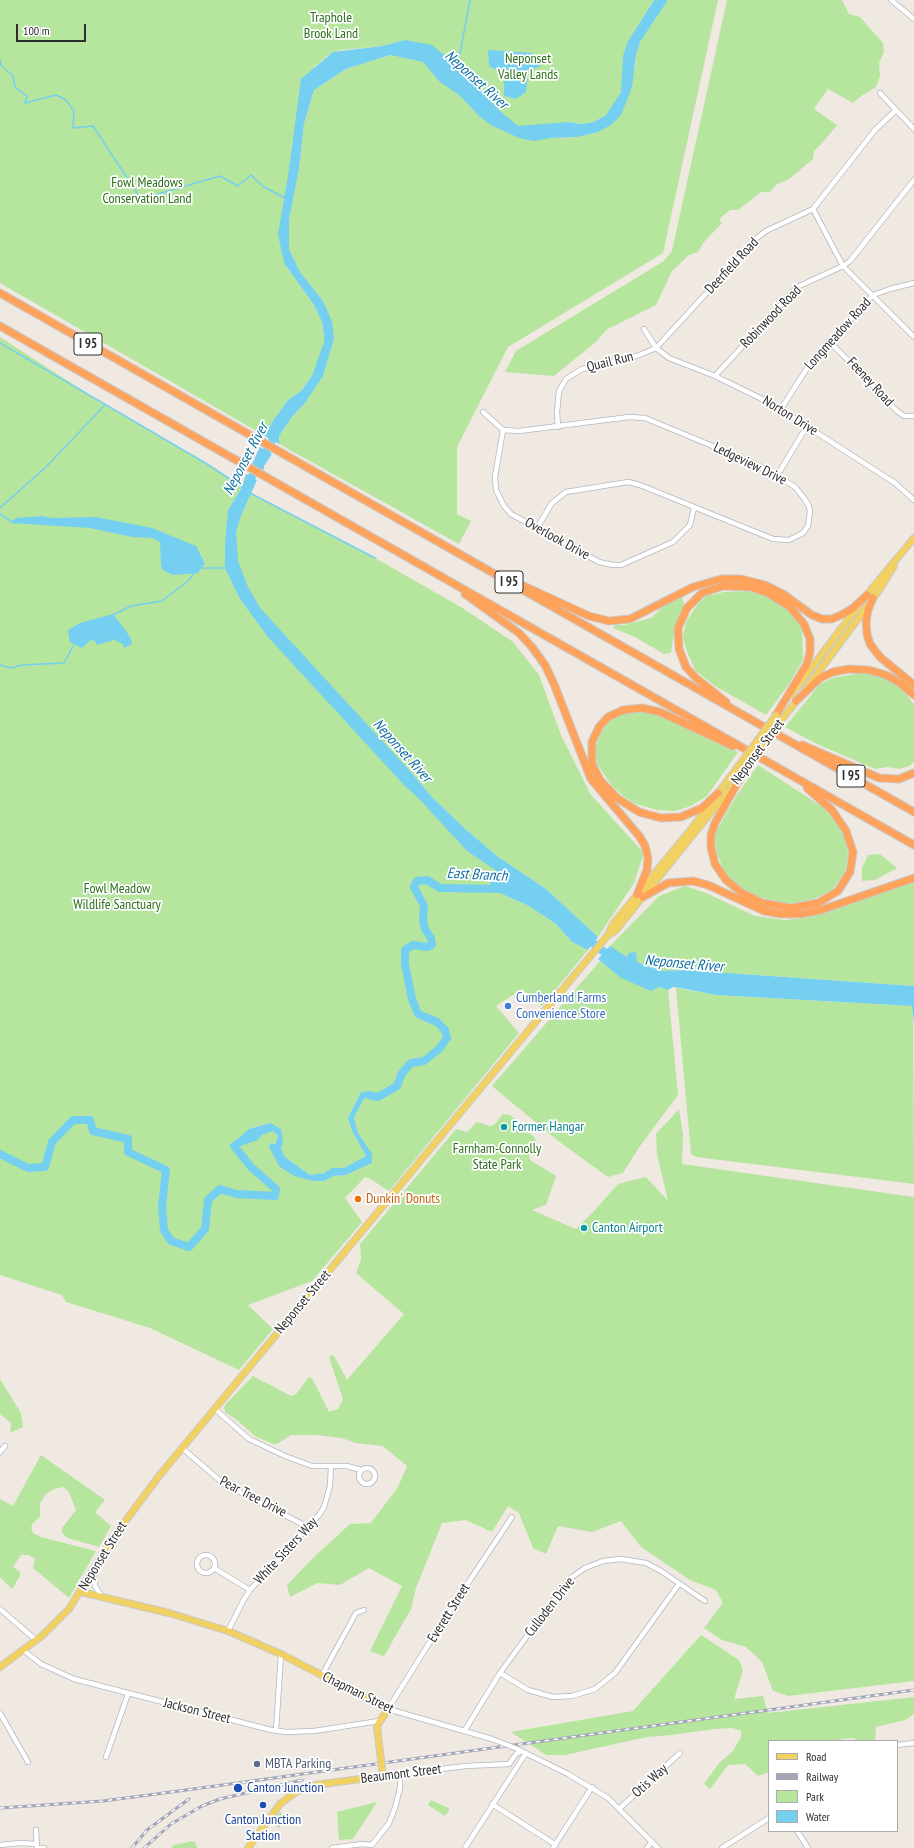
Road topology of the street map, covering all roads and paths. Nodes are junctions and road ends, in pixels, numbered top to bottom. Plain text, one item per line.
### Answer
1 (891, 0) edge
2 (914, 19) edge
3 (880, 93) dead end
4 (896, 110) junction
5 (914, 118) edge
6 (909, 123) junction
7 (914, 129) edge
8 (914, 180) edge
9 (813, 209) junction
10 (843, 266) junction
11 (914, 284) edge
12 (0, 293) edge
13 (874, 295) junction
14 (0, 326) edge
15 (644, 329) dead end
16 (914, 336) edge
17 (829, 341) junction
18 (656, 348) junction
19 (715, 376) junction
20 (781, 410) junction
21 (482, 412) dead end
22 (914, 416) edge
23 (807, 426) junction
24 (558, 427) junction
25 (503, 430) junction
26 (777, 476) junction
27 (914, 500) edge
28 (694, 508) junction
29 (536, 528) junction
30 (914, 538) edge
31 (490, 572) junction
32 (444, 578) junction
33 (870, 596) junction
34 (914, 685) edge
35 (914, 695) edge
36 (796, 702) junction
37 (737, 711) junction
38 (779, 717) junction
39 (789, 741) junction
40 (747, 750) junction
41 (743, 766) junction
42 (914, 773) edge
43 (796, 778) junction
44 (718, 793) junction
45 (914, 812) edge
46 (914, 845) edge
47 (914, 878) edge
48 (640, 896) junction
49 (215, 1409) junction
50 (5, 1446) dead end
51 (182, 1448) junction
52 (0, 1451) edge
53 (331, 1466) junction
54 (361, 1470) dead end
55 (512, 1517) dead end
56 (308, 1527) junction
57 (214, 1568) junction
58 (93, 1571) junction
59 (680, 1584) junction
60 (250, 1590) junction
61 (81, 1592) junction
62 (103, 1598) junction
63 (705, 1601) dead end
64 (0, 1609) edge
65 (364, 1610) dead end
66 (228, 1631) junction
67 (36, 1640) junction
68 (24, 1650) junction
69 (281, 1654) junction
70 (0, 1667) edge
71 (500, 1673) junction
72 (322, 1675) junction
73 (128, 1694) junction
74 (388, 1709) junction
75 (0, 1713) edge
76 (379, 1721) junction
77 (465, 1730) junction
78 (276, 1731) junction
79 (914, 1743) edge
80 (898, 1746) edge
81 (524, 1752) junction
82 (680, 1753) dead end
83 (106, 1757) dead end
84 (28, 1762) dead end
85 (509, 1764) junction
86 (515, 1769) junction
87 (400, 1774) junction
88 (383, 1776) junction
89 (592, 1787) junction
90 (492, 1804) junction
91 (620, 1808) junction
92 (768, 1819) edge
93 (36, 1830) dead end
94 (798, 1832) edge
95 (652, 1841) junction
96 (0, 1845) edge
97 (554, 1846) edge
98 (40, 1847) edge
99 (248, 1848) edge
100 (332, 1848) edge
101 (465, 1848) edge
102 (647, 1848) edge
103 (658, 1848) edge
104 (722, 1848) edge
105 (808, 1848) edge

1 - 2 street
3 - 4 street
4 - 6 street
4 - 9 street, Deerfield Road
5 - 6 street
6 - 7 street
8 - 10 street, Robinwood Road
9 - 10 street
9 - 18 street, Deerfield Road
10 - 13 street
10 - 19 street, Robinwood Road
11 - 13 street, Longmeadow Road
12 - 31 highway, I 95
13 - 16 street
13 - 17 street, Longmeadow Road
14 - 32 highway, I 95
15 - 18 street
17 - 20 street, Longmeadow Road
17 - 22 street, Feeney Road
18 - 19 street, Norton Drive
18 - 24 street, Quail Run
19 - 20 street, Norton Drive
20 - 23 street, Norton Drive
21 - 25 street
23 - 26 street
23 - 27 street, Norton Drive
24 - 25 street, Ledgeview Drive
24 - 26 street, Ledgeview Drive
25 - 29 street, Overlook Drive
26 - 28 street, Ledgeview Drive
28 - 29 street, Ledgeview Drive
28 - 29 street, Overlook Drive
30 - 33 main road, Neponset Street
31 - 33 highway
31 - 37 highway, I 95
32 - 40 highway, I 95
32 - 48 highway
33 - 34 highway
33 - 36 main road, Neponset Street
33 - 38 main road, Neponset Street
35 - 36 highway
36 - 38 main road, Neponset Street
37 - 38 highway
37 - 39 highway, I 95
38 - 41 main road, Neponset Street, bridge
39 - 42 highway
39 - 45 highway, I 95
40 - 43 highway, I 95
40 - 44 highway
41 - 43 highway
41 - 44 main road, Neponset Street
41 - 48 main road, Neponset Street
43 - 46 highway, I 95
44 - 48 main road, Neponset Street
47 - 48 highway
48 - 49 main road, Neponset Street
49 - 51 main road, Neponset Street
49 - 53 street
50 - 52 street
51 - 56 street, Pear Tree Drive
51 - 58 main road, Neponset Street
53 - 54 street
53 - 56 street, White Sisters Way
55 - 74 street, Everett Street
56 - 60 street, White Sisters Way
57 - 57 street
57 - 60 street
58 - 61 main road, Neponset Street
58 - 62 street
59 - 63 street, Culloden Drive
59 - 71 street
59 - 71 street, Culloden Drive
60 - 66 street, White Sisters Way
61 - 62 main road, Chapman Street
61 - 67 main road, Neponset Street
62 - 66 main road, Chapman Street
64 - 67 street
65 - 72 street
66 - 69 main road, Chapman Street
67 - 68 main road, Neponset Street
68 - 70 main road, Neponset Street
68 - 73 street, Jackson Street
69 - 72 main road, Chapman Street
69 - 78 street
71 - 77 street, Culloden Drive
72 - 74 main road, Chapman Street
73 - 78 street, Jackson Street
73 - 83 street
74 - 76 main road
74 - 77 street, Chapman Street
75 - 84 street
76 - 78 street, Jackson Street
76 - 88 main road, bridge
77 - 81 street, Chapman Street, bridge
79 - 80 street
81 - 85 street
81 - 86 street
81 - 89 street, Chapman Street
82 - 91 street, Otis Way
85 - 86 street
85 - 87 street, Beaumont Street
86 - 90 street
87 - 88 street, Beaumont Street
87 - 100 street
88 - 99 main road, Beaumont Street
89 - 91 street, Chapman Street
89 - 97 street
90 - 97 street
90 - 101 street
91 - 95 street, Chapman Street
92 - 104 street
93 - 98 street
94 - 105 street
95 - 102 street
95 - 103 street, Chapman Street
96 - 98 street

